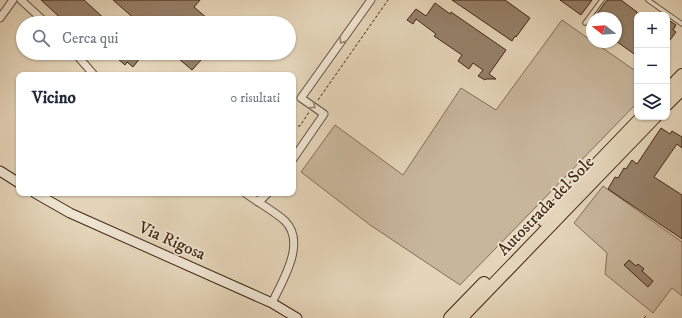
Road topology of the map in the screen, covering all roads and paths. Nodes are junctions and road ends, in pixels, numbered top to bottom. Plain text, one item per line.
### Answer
1 (13, 0) edge
2 (21, 0) edge
3 (370, 0) edge
4 (388, 0) edge
5 (602, 0) edge
6 (648, 0) edge
7 (38, 16) edge
8 (0, 18) edge
9 (585, 23) dead end
10 (682, 24) edge
11 (81, 60) edge
12 (91, 72) edge
13 (682, 75) edge
14 (670, 88) edge
15 (682, 89) edge
16 (318, 100) dead end
17 (670, 101) edge
18 (312, 108) dead end
19 (639, 120) edge
20 (652, 120) edge
21 (296, 126) edge
22 (296, 154) edge
23 (0, 171) edge
24 (16, 181) edge
25 (40, 196) edge
26 (250, 196) edge
27 (265, 196) edge
28 (257, 201) junction
29 (272, 303) junction
30 (646, 315) dead end
31 (297, 318) edge
32 (450, 318) edge
33 (462, 318) edge
34 (644, 318) edge

1 - 8 street
2 - 7 street
3 -> 22 street
4 - 16 path
5 - 9 lane
6 - 10 lane
11 - 12 street
13 - 14 highway
15 - 17 highway
18 - 21 path
19 - 32 highway, Autostrada del Sole
20 - 33 highway, Autostrada del Sole
23 - 24 main road
25 - 29 main road, Via Rigosa
26 - 28 street
27 - 28 street
28 - 29 street
29 - 31 main road, Via Rigosa
30 - 34 path

